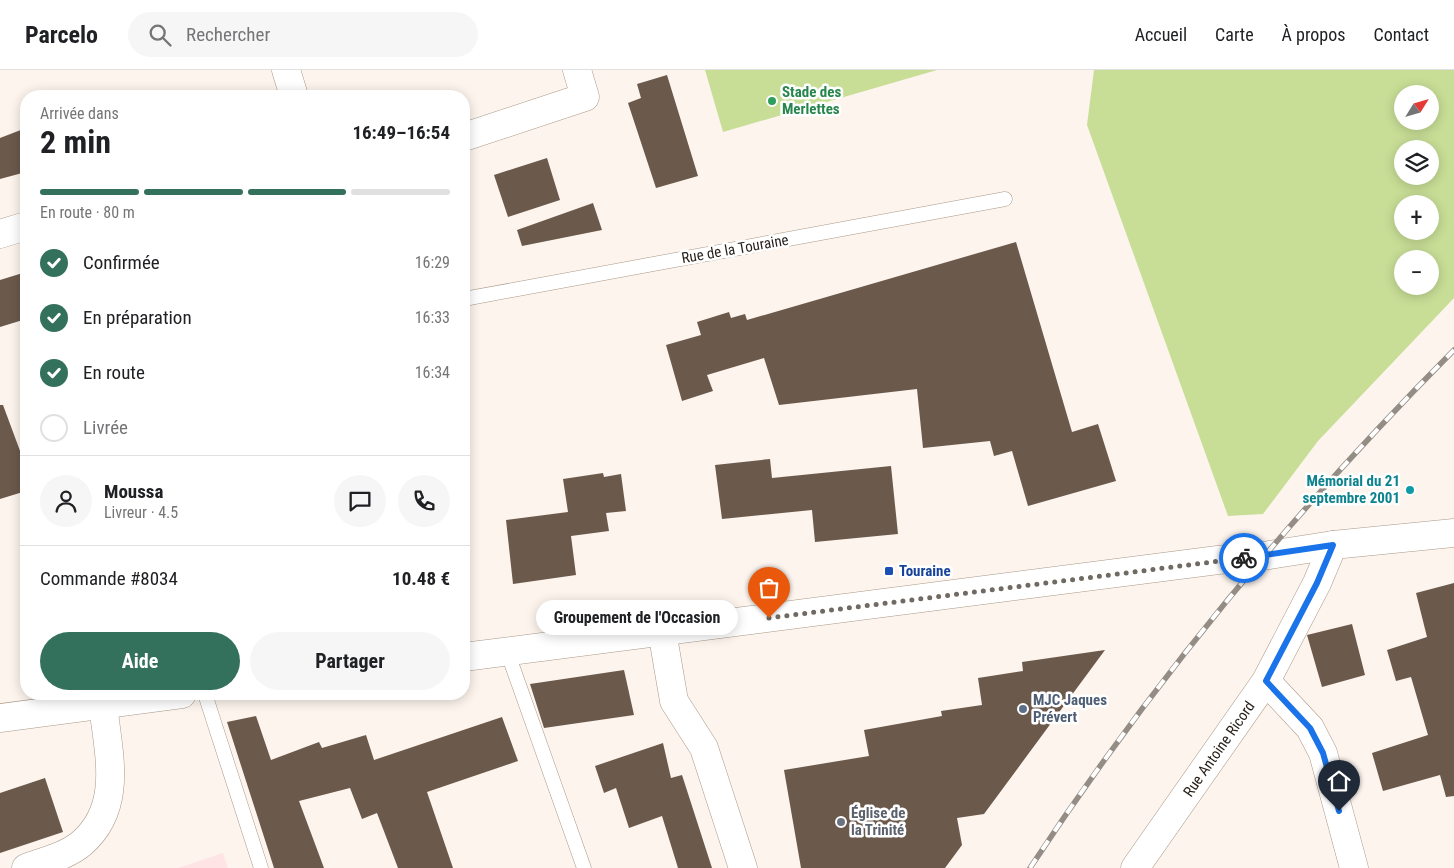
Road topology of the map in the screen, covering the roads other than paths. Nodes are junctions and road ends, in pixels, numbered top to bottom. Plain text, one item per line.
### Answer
1 (286, 70) edge
2 (577, 70) edge
3 (292, 90) edge
4 (470, 135) edge
5 (1006, 199) dead end
6 (20, 228) edge
7 (0, 234) edge
8 (470, 298) edge
9 (1454, 533) edge
10 (1333, 545) junction
11 (662, 632) junction
12 (507, 651) junction
13 (470, 656) edge
14 (1266, 681) junction
15 (135, 700) edge
16 (207, 700) edge
17 (103, 704) junction
18 (0, 718) edge
19 (26, 868) edge
20 (261, 868) edge
21 (584, 868) edge
22 (743, 868) edge
23 (1135, 868) edge
24 (1354, 868) edge

1 - 3 street
2 - 4 street
5 - 8 lane, Rue de la Touraine
6 - 7 street
9 - 10 street
10 - 11 street
10 - 14 street, Rue Antoine Ricord
11 - 12 street
11 - 22 street
12 - 13 street
12 - 21 lane
14 - 23 street, Rue Antoine Ricord
14 - 24 street
15 - 17 street
16 - 20 lane
17 - 18 street
17 - 19 street

